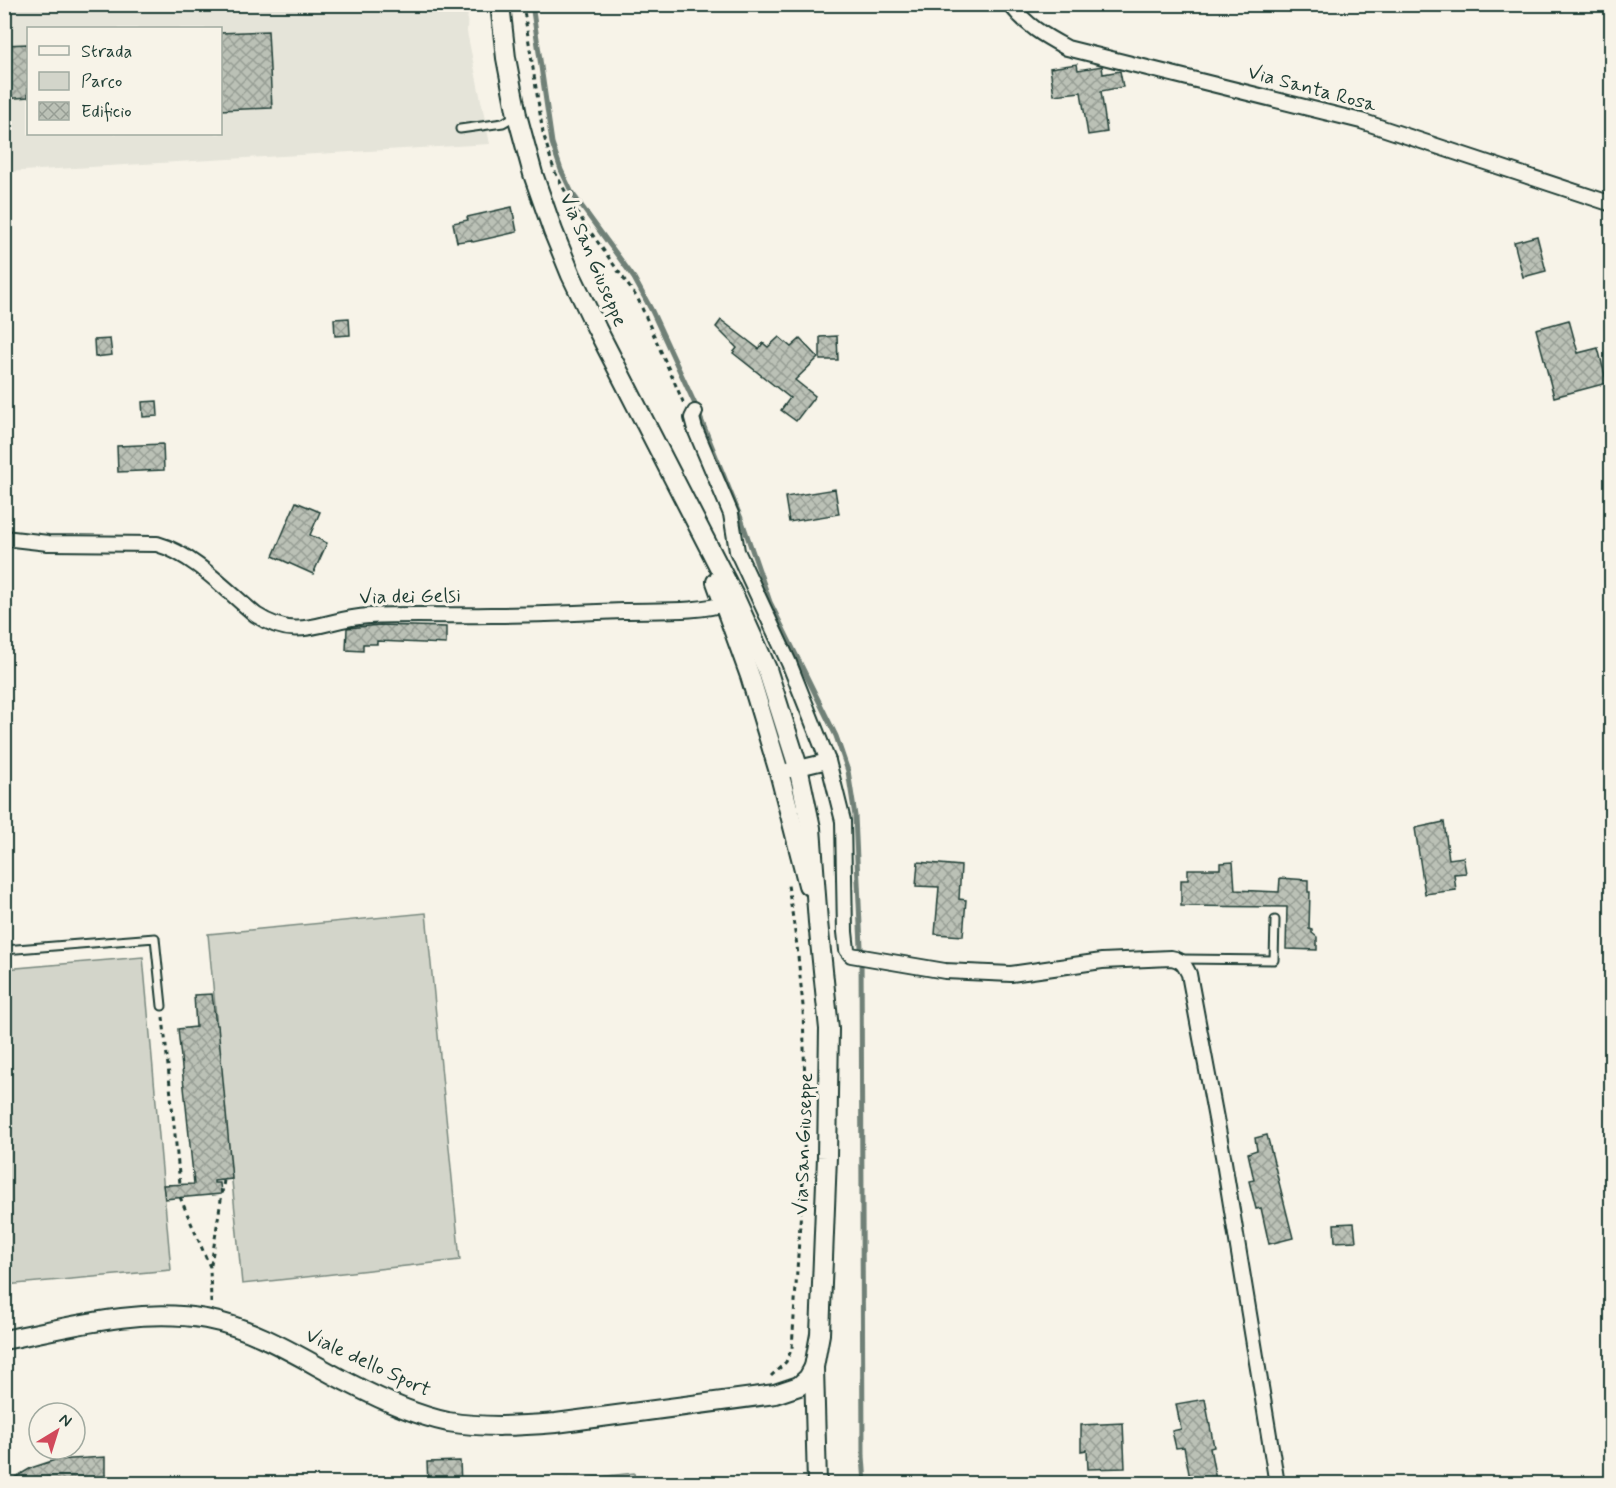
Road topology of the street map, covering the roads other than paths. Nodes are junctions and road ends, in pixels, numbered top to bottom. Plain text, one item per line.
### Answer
1 (500, 4) edge
2 (1010, 4) edge
3 (517, 115) junction
4 (460, 129) dead end
5 (1611, 204) edge
6 (689, 412) road end
7 (4, 538) edge
8 (730, 602) junction
9 (828, 761) junction
10 (798, 768) junction
11 (779, 772) junction
12 (1275, 920) dead end
13 (818, 922) junction
14 (4, 950) edge
15 (1178, 959) junction
16 (162, 1006) road end
17 (4, 1340) edge
18 (814, 1367) junction
19 (817, 1484) edge
20 (1277, 1484) edge

1 - 3 street, Via San Giuseppe
2 - 5 street, Via Santa Rosa
3 - 4 lane
3 - 8 street, Via San Giuseppe
6 - 9 street
7 - 8 street, Via dei Gelsi
8 - 10 street, Via San Giuseppe
8 - 11 street, Via San Giuseppe
9 - 10 street
9 - 15 street
10 - 11 street
10 - 13 street, Via San Giuseppe
11 - 13 street, Via San Giuseppe
12 - 15 lane
13 - 18 street, Via San Giuseppe
14 - 16 lane
15 - 20 street
17 - 18 street, Viale dello Sport
18 - 19 street, Via San Giuseppe

